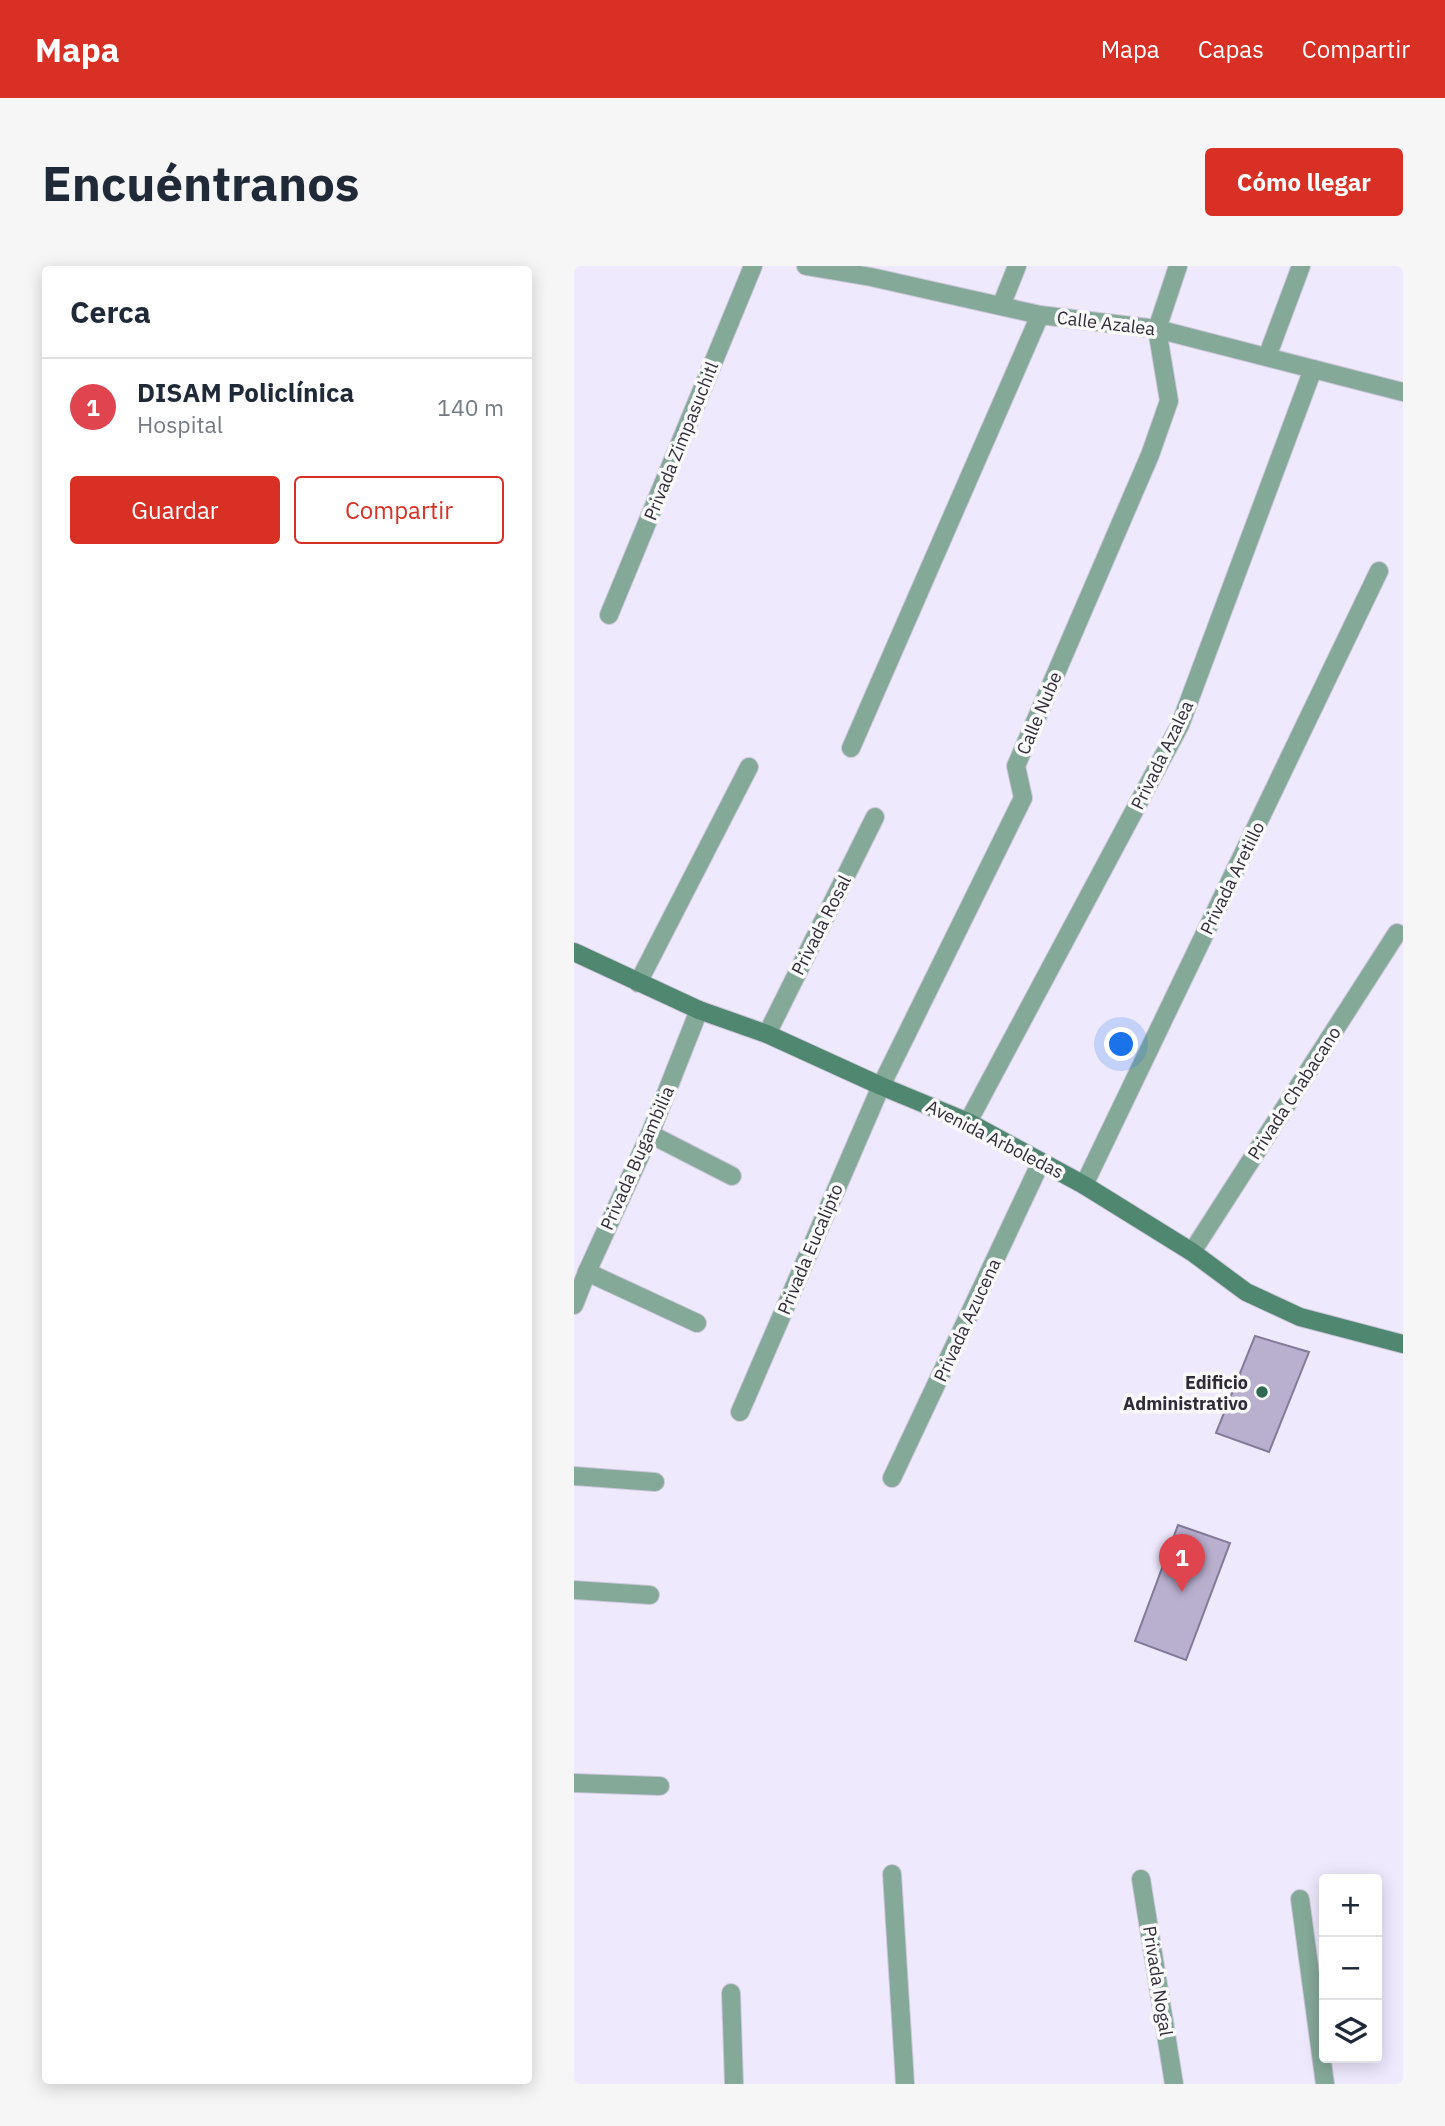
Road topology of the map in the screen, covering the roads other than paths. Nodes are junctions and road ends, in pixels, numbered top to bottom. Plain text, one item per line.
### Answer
1 (753, 266) edge
2 (806, 266) edge
3 (1017, 266) edge
4 (1178, 266) edge
5 (1301, 266) edge
6 (873, 272) edge
7 (1001, 306) junction
8 (1040, 315) junction
9 (1157, 329) junction
10 (1267, 357) junction
11 (1314, 369) junction
12 (1403, 391) edge
13 (1379, 571) dead end
14 (608, 615) dead end
15 (851, 748) dead end
16 (749, 767) dead end
17 (875, 817) dead end
18 (1397, 933) dead end
19 (574, 952) edge
20 (638, 983) junction
21 (699, 1010) junction
22 (767, 1034) junction
23 (881, 1086) junction
24 (968, 1122) junction
25 (650, 1135) junction
26 (1041, 1162) junction
27 (732, 1176) dead end
28 (1084, 1185) junction
29 (1192, 1252) junction
30 (587, 1272) junction
31 (574, 1305) edge
32 (697, 1324) dead end
33 (1403, 1344) edge
34 (740, 1412) dead end
35 (574, 1476) edge
36 (892, 1478) dead end
37 (655, 1482) dead end
38 (574, 1590) edge
39 (650, 1595) dead end
40 (574, 1783) edge
41 (660, 1786) dead end
42 (892, 1874) dead end
43 (1141, 1879) dead end
44 (1300, 1899) dead end
45 (731, 1993) dead end
46 (734, 2084) edge
47 (905, 2084) edge
48 (1174, 2084) edge
49 (1325, 2084) edge

1 - 14 street, Privada Zimpasuchitl
2 - 6 street, Calle Azalea
3 - 7 street
4 - 9 street
5 - 10 street
6 - 7 street, Calle Azalea
7 - 8 street, Calle Azalea
8 - 9 street, Calle Azalea
8 - 15 street
9 - 10 street, Calle Azalea
9 - 23 street, Calle Nube
10 - 11 street, Calle Azalea
11 - 12 street, Calle Azalea
11 - 24 street, Privada Azalea
13 - 28 street, Privada Aretillo
16 - 20 street
17 - 22 street, Privada Rosal
18 - 29 street, Privada Chabacano
19 - 20 main road, Avenida Arboledas
20 - 21 main road, Avenida Arboledas
21 - 22 main road, Avenida Arboledas
21 - 25 street, Privada Bugambilia
22 - 23 main road, Avenida Arboledas
23 - 24 main road, Avenida Arboledas
23 - 34 street, Privada Eucalipto
24 - 26 main road, Avenida Arboledas
25 - 27 street
25 - 30 street, Privada Bugambilia
26 - 28 main road, Avenida Arboledas
26 - 36 street, Privada Azucena
28 - 29 main road, Avenida Arboledas
29 - 33 main road, Avenida Arboledas
30 - 31 street, Privada Bugambilia
30 - 32 street
35 - 37 street
38 - 39 street
40 - 41 street
42 - 47 street
43 - 48 street, Privada Nogal
44 - 49 street
45 - 46 street

